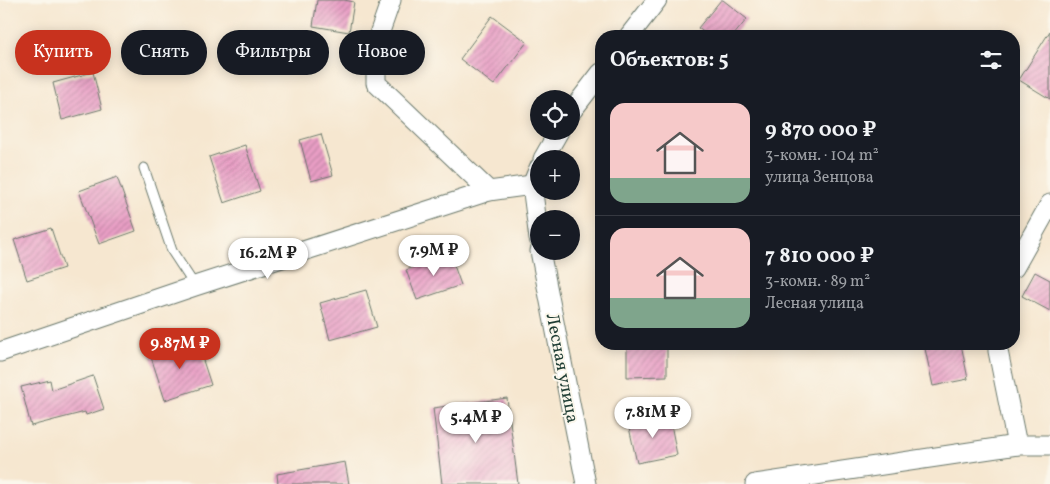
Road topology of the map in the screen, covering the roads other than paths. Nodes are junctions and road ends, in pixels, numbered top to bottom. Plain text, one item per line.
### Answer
1 (391, 0) edge
2 (657, 0) edge
3 (634, 30) edge
4 (595, 81) edge
5 (580, 100) edge
6 (144, 168) dead end
7 (530, 185) edge
8 (489, 191) junction
9 (1050, 204) edge
10 (1020, 257) edge
11 (542, 260) edge
12 (195, 286) junction
13 (998, 350) edge
14 (0, 352) edge
15 (1017, 445) junction
16 (1050, 445) edge
17 (586, 484) edge
18 (755, 484) edge

1 - 8 street
2 - 3 street
4 - 5 street
6 - 12 lane
7 - 8 street
8 - 12 street
9 - 10 street
11 - 17 street, Лесная улица
12 - 14 street
13 - 15 street
15 - 16 street
15 - 18 street

